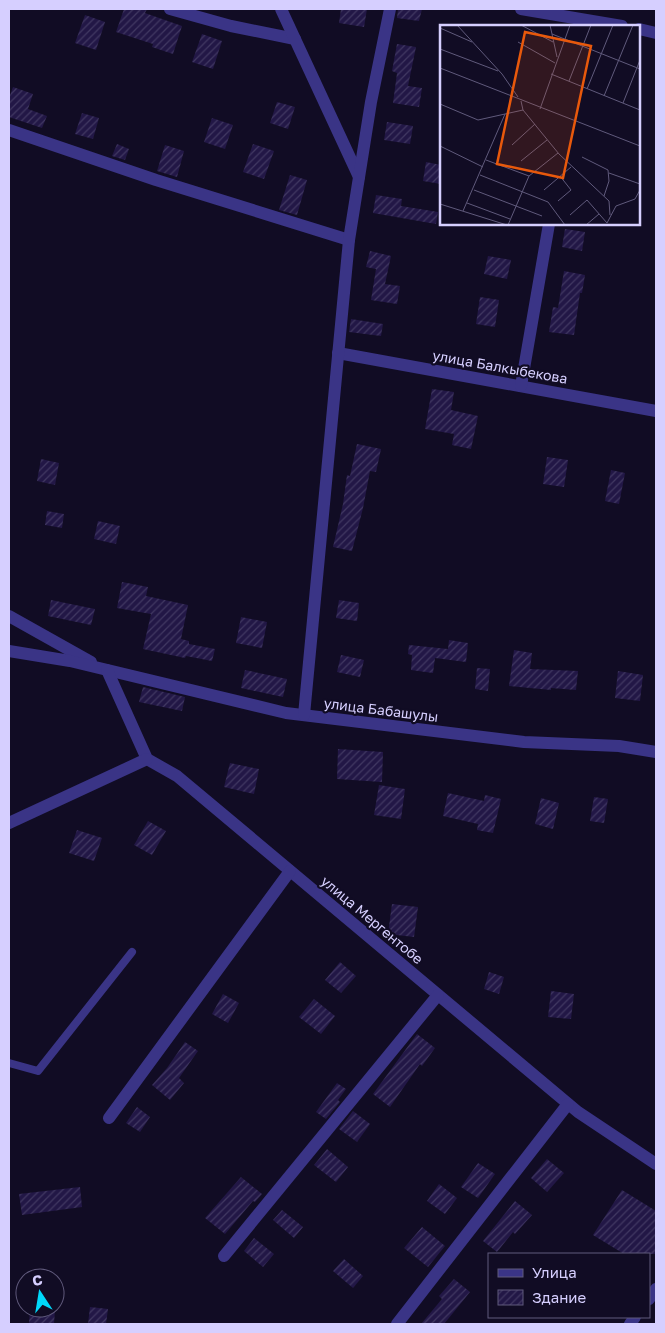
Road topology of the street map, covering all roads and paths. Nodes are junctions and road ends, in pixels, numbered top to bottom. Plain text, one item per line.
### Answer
1 (170, 9) edge
2 (281, 9) edge
3 (390, 9) edge
4 (521, 9) edge
5 (584, 18) edge
6 (617, 25) edge
7 (640, 29) edge
8 (656, 33) edge
9 (295, 39) junction
10 (9, 130) edge
11 (359, 177) junction
12 (549, 225) edge
13 (349, 240) junction
14 (338, 353) junction
15 (521, 386) junction
16 (656, 411) edge
17 (9, 616) edge
18 (9, 651) edge
19 (107, 670) junction
20 (304, 715) junction
21 (656, 752) edge
22 (147, 759) junction
23 (9, 823) edge
24 (290, 871) junction
25 (132, 952) dead end
26 (438, 995) junction
27 (9, 1063) edge
28 (568, 1104) junction
29 (109, 1118) dead end
30 (656, 1164) edge
31 (224, 1256) dead end
32 (397, 1324) edge

1 - 9 street
2 - 9 street
3 - 11 street
4 - 5 street
5 - 6 street
7 - 8 street
9 - 11 street
10 - 13 street
11 - 13 street
12 - 15 street
13 - 14 street
14 - 15 street, улица Балкыбекова
14 - 20 street
15 - 16 street, улица Балкыбекова
17 - 19 street
18 - 19 street, улица Бабашулы
19 - 20 street, улица Бабашулы
19 - 22 street
20 - 21 street, улица Бабашулы
22 - 23 street
22 - 24 street, улица Мергентобе
24 - 26 street, улица Мергентобе
24 - 29 street
25 - 27 lane
26 - 28 street, улица Мергентобе
26 - 31 street
28 - 30 street, улица Мергентобе
28 - 32 street

